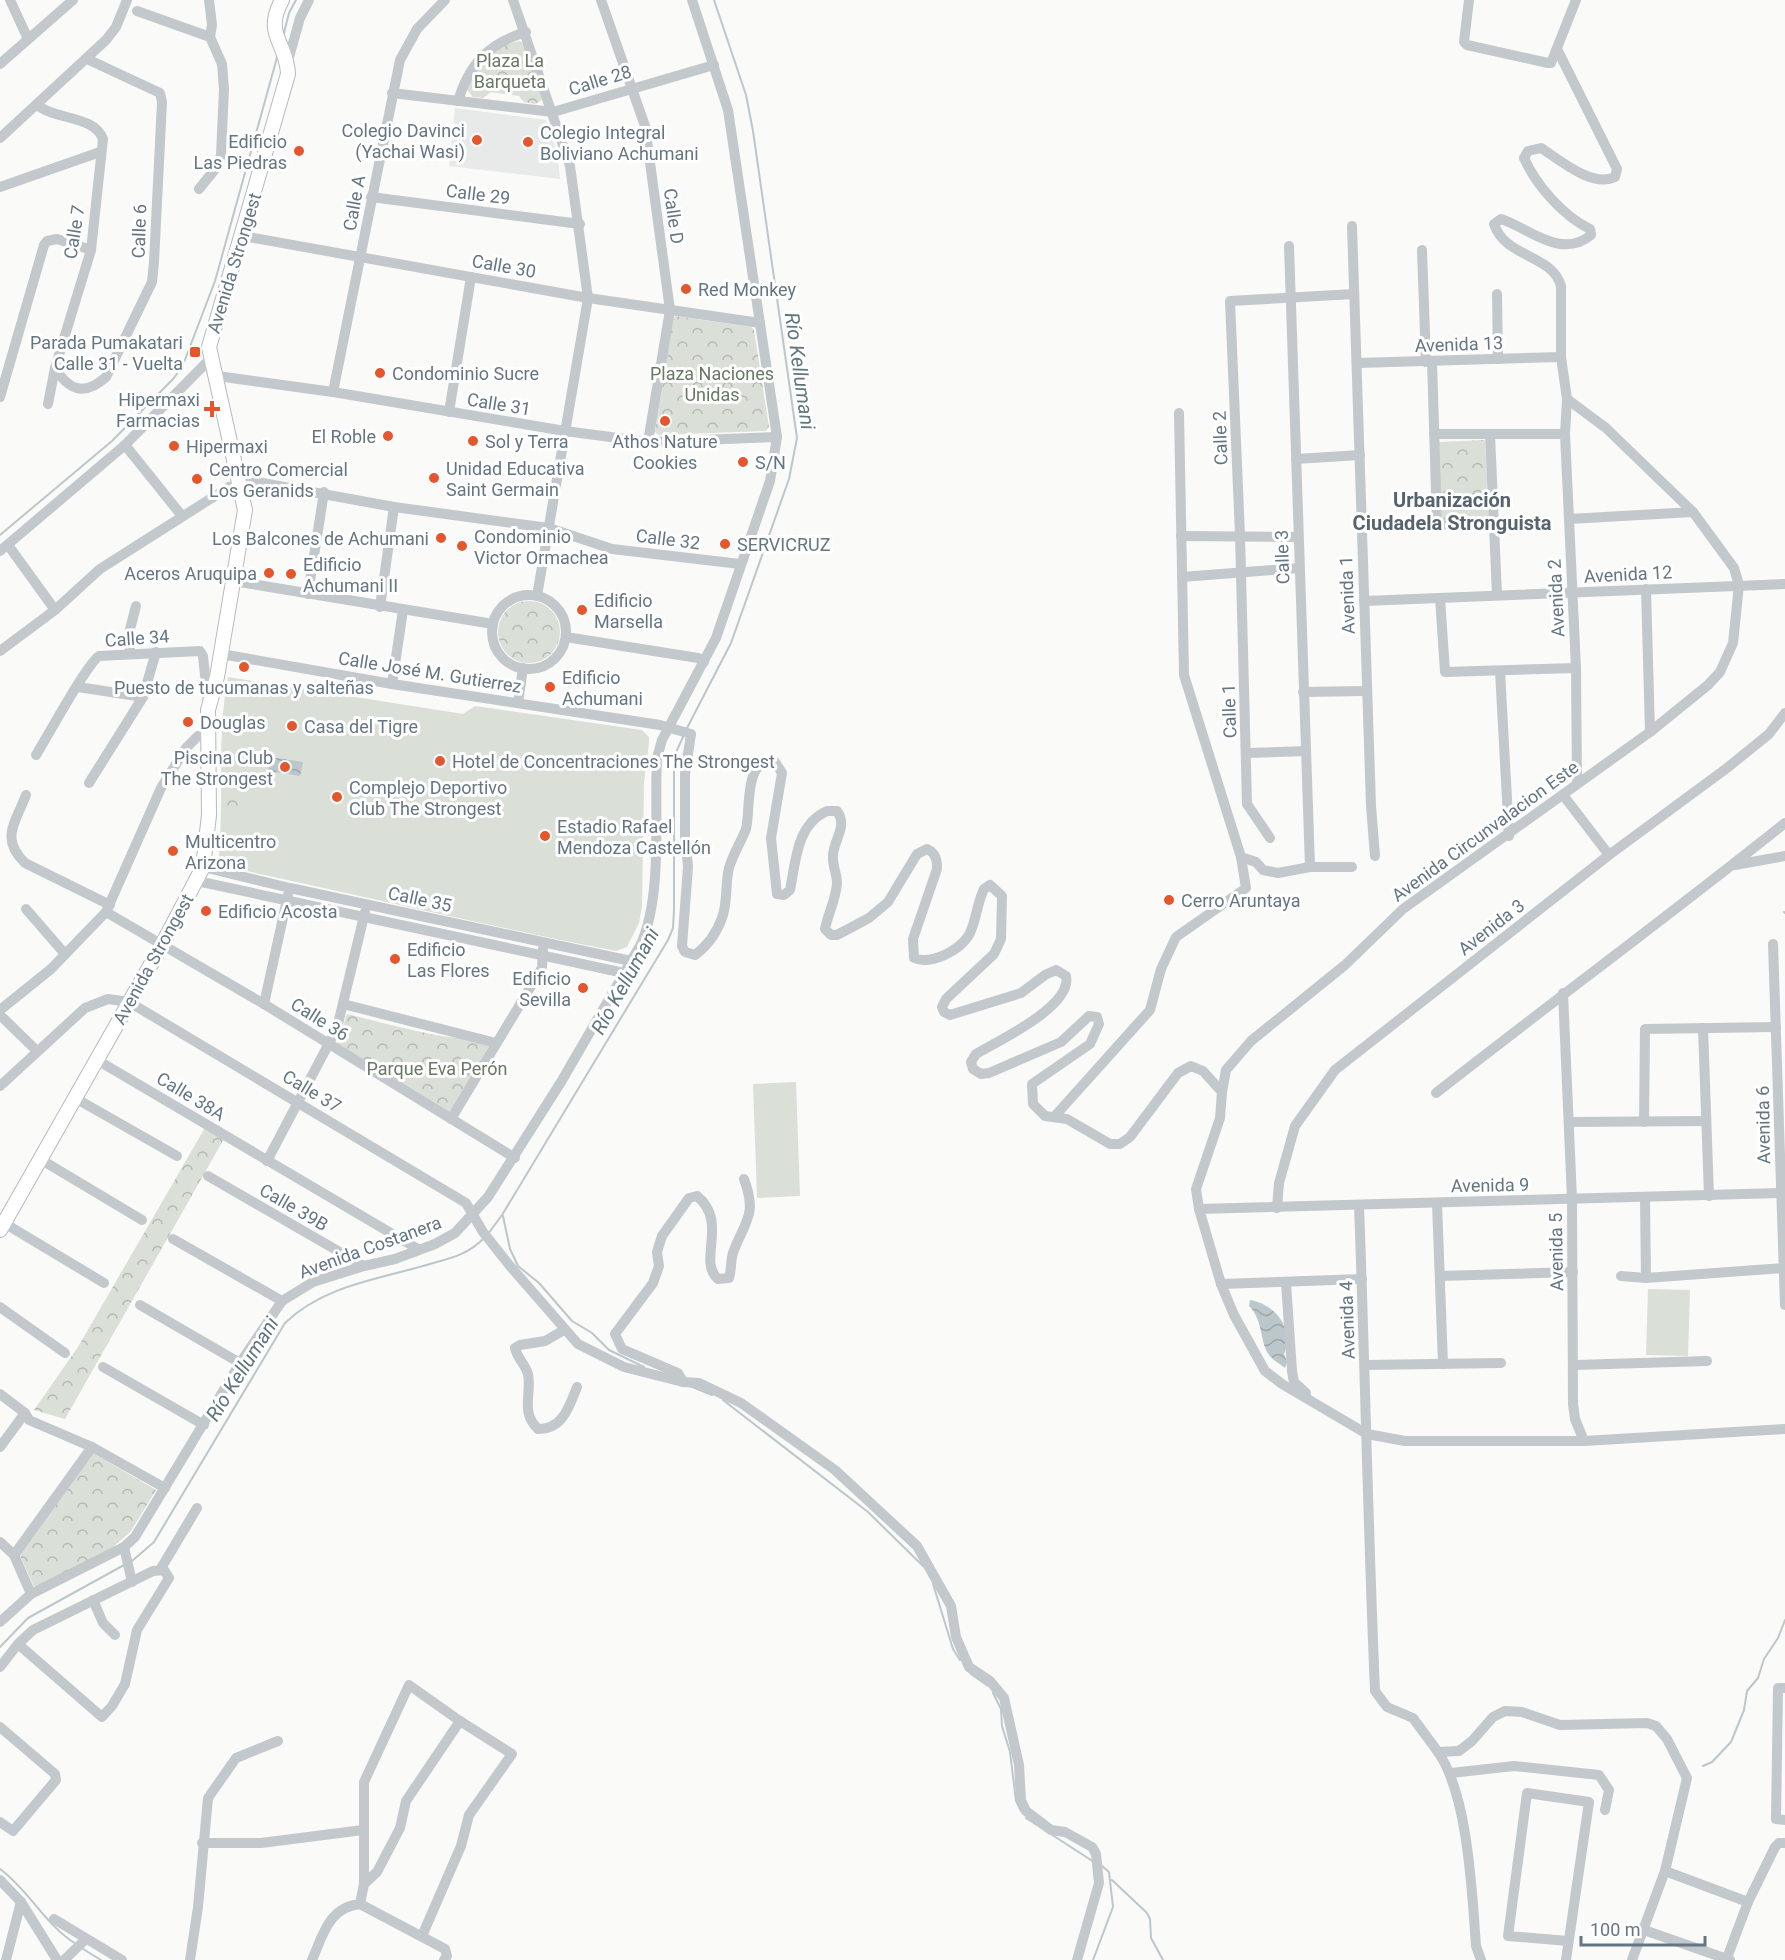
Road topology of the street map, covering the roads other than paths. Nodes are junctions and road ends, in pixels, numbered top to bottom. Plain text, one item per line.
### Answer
1 (10, 0) edge
2 (73, 0) edge
3 (127, 0) edge
4 (209, 0) edge
5 (309, 0) edge
6 (445, 0) edge
7 (513, 0) edge
8 (601, 0) edge
9 (692, 0) edge
10 (1469, 0) edge
11 (1576, 0) edge
12 (278, 3) edge
13 (137, 11) dead end
14 (526, 32) junction
15 (210, 37) junction
16 (28, 39) junction
17 (1557, 49) junction
18 (283, 52) junction
19 (87, 58) junction
20 (0, 64) edge
21 (714, 65) junction
22 (632, 88) junction
23 (392, 93) junction
24 (458, 101) junction
25 (37, 105) junction
26 (553, 112) junction
27 (0, 138) edge
28 (100, 152) junction
29 (0, 187) edge
30 (199, 189) dead end
31 (371, 197) junction
32 (580, 224) junction
33 (1352, 226) dead end
34 (243, 236) junction
35 (1289, 246) dead end
36 (91, 250) junction
37 (1422, 250) dead end
38 (360, 258) junction
39 (471, 277) junction
40 (1354, 294) junction
41 (1497, 294) dead end
42 (588, 298) junction
43 (1290, 298) junction
44 (670, 310) junction
45 (760, 323) junction
46 (1561, 357) junction
47 (211, 358) junction
48 (1498, 359) junction
49 (1429, 361) junction
50 (1358, 363) junction
51 (55, 368) junction
52 (217, 376) junction
53 (333, 392) junction
54 (0, 397) edge
55 (1567, 399) junction
56 (48, 404) dead end
57 (449, 412) junction
58 (1179, 413) dead end
59 (565, 431) junction
60 (1434, 434) junction
61 (1490, 434) junction
62 (1565, 434) junction
63 (777, 437) junction
64 (648, 442) junction
65 (125, 445) junction
66 (1360, 455) junction
67 (1296, 459) junction
68 (239, 484) junction
69 (324, 492) junction
70 (394, 507) junction
71 (1693, 512) junction
72 (182, 516) junction
73 (1569, 519) junction
74 (1494, 523) junction
75 (1437, 524) junction
76 (1362, 527) junction
77 (549, 528) junction
78 (1240, 535) junction
79 (1181, 536) junction
80 (1298, 537) junction
81 (4, 548) edge
82 (740, 564) junction
83 (1299, 568) junction
84 (1241, 574) junction
85 (1182, 577) junction
86 (234, 581) junction
87 (1785, 584) edge
88 (1739, 585) junction
89 (1646, 589) junction
90 (1573, 593) junction
91 (308, 594) junction
92 (1497, 595) junction
93 (537, 596) junction
94 (1440, 598) junction
95 (1364, 601) junction
96 (136, 606) dead end
97 (380, 607) junction
98 (55, 610) junction
99 (404, 610) junction
100 (493, 624) junction
101 (566, 637) junction
102 (0, 651) edge
103 (156, 652) junction
104 (130, 653) junction
105 (221, 654) junction
106 (704, 662) junction
107 (523, 668) junction
108 (1576, 668) junction
109 (1500, 671) junction
110 (392, 684) junction
111 (78, 687) junction
112 (1367, 691) junction
113 (1303, 692) junction
114 (143, 697) junction
115 (518, 703) junction
116 (208, 710) junction
117 (1785, 713) edge
118 (674, 728) junction
119 (1650, 732) junction
120 (208, 736) junction
121 (1306, 751) junction
122 (1247, 753) junction
123 (36, 755) dead end
124 (89, 783) dead end
125 (1577, 783) junction
126 (26, 795) dead end
127 (1563, 795) junction
128 (1785, 824) edge
129 (1509, 836) junction
130 (1270, 838) dead end
131 (1609, 855) junction
132 (1375, 856) dead end
133 (1785, 856) edge
134 (1241, 857) junction
135 (1732, 866) junction
136 (203, 867) junction
137 (1310, 867) junction
138 (1352, 867) dead end
139 (197, 881) junction
140 (290, 888) junction
141 (286, 902) junction
142 (366, 905) junction
143 (108, 908) junction
144 (26, 909) dead end
145 (364, 918) junction
146 (429, 918) junction
147 (473, 927) junction
148 (426, 932) junction
149 (470, 941) junction
150 (545, 942) junction
151 (1773, 944) dead end
152 (162, 945) junction
153 (65, 954) junction
154 (542, 956) junction
155 (631, 960) junction
156 (624, 973) junction
157 (1563, 993) junction
158 (129, 1002) junction
159 (264, 1004) junction
160 (343, 1004) junction
161 (0, 1010) edge
162 (0, 1015) edge
163 (1776, 1027) junction
164 (1703, 1028) junction
165 (496, 1043) junction
166 (330, 1044) junction
167 (37, 1051) junction
168 (98, 1060) junction
169 (0, 1086) edge
170 (1222, 1092) junction
171 (1436, 1093) dead end
172 (75, 1098) junction
173 (299, 1102) junction
174 (1054, 1117) junction
175 (1783, 1117) edge
176 (451, 1119) junction
177 (1706, 1121) junction
178 (1569, 1122) junction
179 (1644, 1122) junction
180 (177, 1156) dead end
181 (515, 1158) junction
182 (40, 1160) junction
183 (267, 1161) junction
184 (208, 1176) dead end
185 (744, 1179) dead end
186 (1781, 1193) junction
187 (1709, 1196) junction
188 (1645, 1198) junction
189 (1572, 1199) junction
190 (1437, 1203) junction
191 (1359, 1205) junction
192 (1277, 1208) junction
193 (1199, 1209) junction
194 (473, 1214) junction
195 (142, 1220) dead end
196 (2, 1226) edge
197 (173, 1239) dead end
198 (418, 1249) junction
199 (364, 1266) junction
200 (1784, 1268) edge
201 (1573, 1272) junction
202 (1440, 1276) junction
203 (1621, 1276) dead end
204 (1646, 1278) junction
205 (1362, 1279) junction
206 (104, 1283) dead end
207 (1286, 1283) junction
208 (1221, 1284) junction
209 (282, 1301) junction
210 (140, 1305) dead end
211 (1785, 1305) edge
212 (0, 1307) edge
213 (564, 1330) junction
214 (65, 1353) dead end
215 (1707, 1360) dead end
216 (240, 1363) junction
217 (1501, 1363) dead end
218 (1443, 1364) junction
219 (1365, 1365) junction
220 (1575, 1365) junction
221 (103, 1367) dead end
222 (683, 1382) junction
223 (577, 1387) dead end
224 (0, 1394) edge
225 (1322, 1408) junction
226 (25, 1413) junction
227 (204, 1425) junction
228 (1785, 1429) edge
229 (1366, 1434) junction
230 (1584, 1441) junction
231 (92, 1446) junction
232 (0, 1447) edge
233 (165, 1488) junction
234 (197, 1508) dead end
235 (0, 1542) edge
236 (125, 1552) junction
237 (14, 1555) junction
238 (160, 1570) junction
239 (131, 1576) junction
240 (31, 1594) junction
241 (93, 1600) junction
242 (0, 1622) edge
243 (115, 1635) dead end
244 (18, 1644) junction
245 (0, 1667) edge
246 (1785, 1688) edge
247 (460, 1721) junction
248 (0, 1726) edge
249 (278, 1741) dead end
250 (1438, 1752) junction
251 (1451, 1773) junction
252 (1605, 1810) dead end
253 (1785, 1820) edge
254 (0, 1822) edge
255 (363, 1830) junction
256 (202, 1843) junction
257 (1785, 1843) edge
258 (1665, 1871) junction
259 (0, 1880) edge
260 (364, 1884) junction
261 (21, 1902) junction
262 (1748, 1902) junction
263 (360, 1904) junction
264 (54, 1919) dead end
265 (1641, 1929) junction
266 (422, 1936) junction
267 (87, 1939) junction
268 (1568, 1941) junction
269 (1728, 1959) edge
270 (6, 1960) edge
271 (57, 1960) edge
272 (64, 1960) edge
273 (122, 1960) edge
274 (190, 1960) edge
275 (312, 1960) edge
276 (444, 1960) edge
277 (1077, 1960) edge
278 (1481, 1960) edge
279 (1566, 1960) edge
280 (1632, 1960) edge

1 - 16 street
2 - 16 street
3 - 19 street
4 - 15 street
5 - 18 street, Avenida Strongest
6 - 23 street, Calle A
7 - 14 street
8 - 22 street, Calle D
9 - 21 street
10 - 17 street
11 - 17 street
12 - 18 main road
13 - 15 street
14 - 24 street
14 - 26 street
15 - 30 street
16 - 20 street
17 - 46 street, Avenida 2
18 - 34 main road, Avenida Strongest
19 - 25 street
19 - 51 street, Calle 6
21 - 22 street, Calle 28
21 - 45 street, Avenida Costanera
22 - 26 street, Calle 28
22 - 44 street, Calle D
23 - 24 street, Calle 28
23 - 31 street, Calle A
24 - 26 street, Calle 28
25 - 27 street
25 - 28 street, Calle 7
26 - 32 street
28 - 29 street
28 - 36 street, Calle 7
31 - 32 street, Calle 29
31 - 38 street, Calle A
32 - 42 street
33 - 40 street, Avenida 1
34 - 38 street, Calle 30
34 - 47 main road, Avenida Strongest
35 - 43 street, Calle 3
36 - 51 street, Calle 7
36 - 54 street
37 - 49 street
38 - 39 street, Calle 30
38 - 53 street, Calle A
39 - 42 street, Calle 30
39 - 57 street
40 - 43 street
40 - 50 street, Avenida 1
41 - 48 street
42 - 44 street, Calle 30
42 - 59 street
43 - 67 street, Calle 3
43 - 78 street, Calle 2
44 - 45 street, Calle 30
44 - 64 street, Calle D
45 - 63 street, Avenida Costanera
46 - 48 street, Avenida 13
46 - 55 street, Avenida 2
47 - 52 main road, Avenida Strongest
47 - 65 street
48 - 49 street, Avenida 13
49 - 50 street, Avenida 13
49 - 60 street
50 - 66 street, Avenida 1
51 - 56 street, Calle 7
52 - 53 street, Calle 31
52 - 68 main road, Avenida Strongest
53 - 57 street, Calle 31
55 - 62 street, Avenida 2
55 - 71 street
57 - 59 street, Calle 31
58 - 79 street
59 - 64 street, Calle 31
59 - 77 street
60 - 61 street
60 - 75 street
61 - 62 street
61 - 74 street
62 - 73 street, Avenida 2
63 - 64 street, Calle 31
63 - 82 street, Avenida Costanera
65 - 72 street
65 - 81 street
66 - 67 street
66 - 76 street, Avenida 1
67 - 80 street, Calle 3
68 - 69 street, Calle 32
68 - 72 street
68 - 86 main road, Avenida Strongest
69 - 70 street, Calle 32
69 - 91 street
70 - 77 street, Calle 32
70 - 97 street
71 - 73 street
71 - 88 street
72 - 98 street
73 - 90 street, Avenida 2
74 - 75 street
74 - 92 street
75 - 76 street
76 - 95 street, Avenida 1
77 - 82 street, Calle 32
77 - 93 street
78 - 79 street
78 - 80 street
78 - 84 street, Calle 2
79 - 85 street
80 - 83 street, Calle 3
81 - 98 street
82 - 106 street, Avenida Costanera
83 - 84 street
83 - 113 street, Calle 3
84 - 85 street
84 - 122 street, Calle 1
85 - 134 street
86 - 91 street
86 - 105 main road, Avenida Strongest
87 - 88 street, Avenida 12
88 - 89 street, Avenida 12
88 - 119 street, Avenida Circunvalacion Este
89 - 90 street, Avenida 12
89 - 119 street
90 - 92 street, Avenida 12
90 - 108 street, Avenida 2
91 - 97 street
92 - 94 street, Avenida 12
93 - 100 street
93 - 101 street
94 - 95 street, Avenida 12
94 - 109 street
95 - 112 street, Avenida 1
96 - 104 street
97 - 99 street
98 - 102 street
99 - 100 street
99 - 110 street
100 - 107 street
101 - 106 street
101 - 107 street
103 - 104 street, Calle 34
103 - 114 street
103 - 116 street, Calle 34
104 - 111 street, Calle 34
105 - 110 street, Calle José M. Gutierrez
105 - 116 main road, Avenida Strongest
106 - 118 street, Avenida Costanera
107 - 115 street
108 - 109 street
108 - 125 street, Avenida 2
109 - 129 street
110 - 115 street, Calle José M. Gutierrez
111 - 114 street
111 - 123 street, Calle 34
112 - 113 street
112 - 132 street, Avenida 1
113 - 121 street, Calle 3
114 - 124 street
115 - 118 street, Calle José M. Gutierrez
116 - 120 main road, Avenida Strongest
117 - 131 street, Avenida 3
118 - 155 street, Avenida Costanera
118 - 174 street, Calle José M. Gutierrez
119 - 125 street, Avenida Circunvalacion Este
120 - 136 main road, Avenida Strongest
120 - 143 street
121 - 122 street
121 - 137 street, Calle 3
122 - 130 street, Calle 1
125 - 127 street, Avenida Circunvalacion Este
126 - 143 street, Calle 36
127 - 129 street, Avenida Circunvalacion Este
127 - 131 street
128 - 135 street
129 - 170 street, Avenida Circunvalacion Este
131 - 192 street, Avenida 3
133 - 135 street
134 - 137 street
134 - 174 street
135 - 157 street
136 - 139 main road, Avenida Strongest
136 - 140 street, Calle 35
137 - 138 street
139 - 141 street, Calle 35
139 - 152 main road, Avenida Strongest
140 - 141 street
140 - 142 street, Calle 35
141 - 145 street, Calle 35
141 - 159 street
142 - 145 street
142 - 146 street, Calle 35
143 - 152 street, Calle 36
143 - 153 street
144 - 153 street
145 - 148 street, Calle 35
145 - 160 street
146 - 147 street, Calle 35
146 - 148 street
147 - 149 street
147 - 150 street, Calle 35
148 - 149 street, Calle 35
149 - 154 street, Calle 35
150 - 154 street
150 - 155 street, Calle 35
151 - 163 street, Avenida 6
152 - 158 main road, Avenida Strongest
152 - 159 street, Calle 36
153 - 161 street
154 - 156 street, Calle 35
154 - 165 street
155 - 156 street, Avenida Costanera
156 - 181 street, Avenida Costanera
157 - 171 street
157 - 178 street, Avenida 5
158 - 167 street
158 - 168 main road, Avenida Strongest
158 - 173 street, Calle 37
159 - 166 street, Calle 36
160 - 165 street
160 - 166 street
162 - 167 street
163 - 164 street
163 - 175 street, Avenida 6
164 - 177 street
164 - 179 street
165 - 176 street
166 - 173 street
166 - 176 street, Calle 36
167 - 169 street
168 - 172 main road, Avenida Strongest
168 - 183 street, Calle 38A
170 - 174 street
170 - 193 street, Avenida Circunvalacion Este
172 - 180 street
172 - 182 main road, Avenida Strongest
173 - 183 street
173 - 194 street, Calle 37
175 - 186 street, Avenida 6
176 - 181 street, Calle 36
177 - 179 street
177 - 187 street
178 - 179 street
178 - 189 street, Avenida 5
181 - 194 street, Avenida Costanera
182 - 195 street
182 - 196 main road, Avenida Strongest
183 - 198 street, Calle 38A
184 - 199 street, Calle 39B
185 - 222 street
186 - 187 street, Avenida 9
186 - 200 street, Avenida 6
187 - 188 street, Avenida 9
188 - 189 street, Avenida 9
188 - 204 street
189 - 190 street, Avenida 9
189 - 201 street, Avenida 5
190 - 191 street, Avenida 9
190 - 202 street
191 - 192 street, Avenida 9
191 - 205 street, Avenida 4
192 - 193 street, Avenida 9
193 - 208 street, Avenida Circunvalacion Este
194 - 198 street, Avenida Costanera
194 - 213 street, Calle 37
196 - 206 street
197 - 209 street
198 - 199 street, Avenida Costanera
199 - 209 street, Avenida Costanera
200 - 204 street
200 - 211 street, Avenida 6
201 - 202 street
201 - 220 street, Avenida 5
202 - 218 street
203 - 204 street
205 - 207 street
205 - 219 street, Avenida 4
207 - 208 street
207 - 225 street
208 - 225 street, Avenida Circunvalacion Este
209 - 216 street, Avenida Costanera
210 - 216 street
212 - 214 street
213 - 222 street, Calle 37
213 - 223 street
215 - 220 street
216 - 227 street, Avenida Costanera
217 - 218 street
218 - 219 street
219 - 229 street, Avenida 4
220 - 230 street, Avenida 5
221 - 227 street
222 - 277 street, Calle 37
224 - 226 street
225 - 229 street
226 - 231 street
226 - 232 street
227 - 233 street, Avenida Costanera
228 - 230 street
229 - 230 street
229 - 250 street, Avenida 4
231 - 233 street
231 - 237 street
233 - 236 street, Avenida Costanera
234 - 238 street
235 - 237 street
236 - 239 street
236 - 240 street, Avenida Costanera
237 - 240 street
238 - 239 street
238 - 244 street
239 - 241 street
240 - 242 street, Avenida Costanera
241 - 243 street
241 - 244 street
244 - 245 street
246 - 253 street
247 - 255 street
247 - 260 street
247 - 266 street
248 - 254 street
249 - 256 street
250 - 251 street, Avenida 4
250 - 258 street
251 - 252 street
251 - 278 street, Avenida 4
255 - 256 street
255 - 260 street
256 - 274 street
257 - 262 street
258 - 262 street
258 - 265 street
259 - 261 street
260 - 263 street
261 - 270 street
261 - 271 street
262 - 269 street
263 - 266 street
263 - 275 street
264 - 267 street
265 - 269 street
265 - 280 street
266 - 276 street
267 - 272 street
267 - 273 street
268 - 268 street
268 - 279 street

